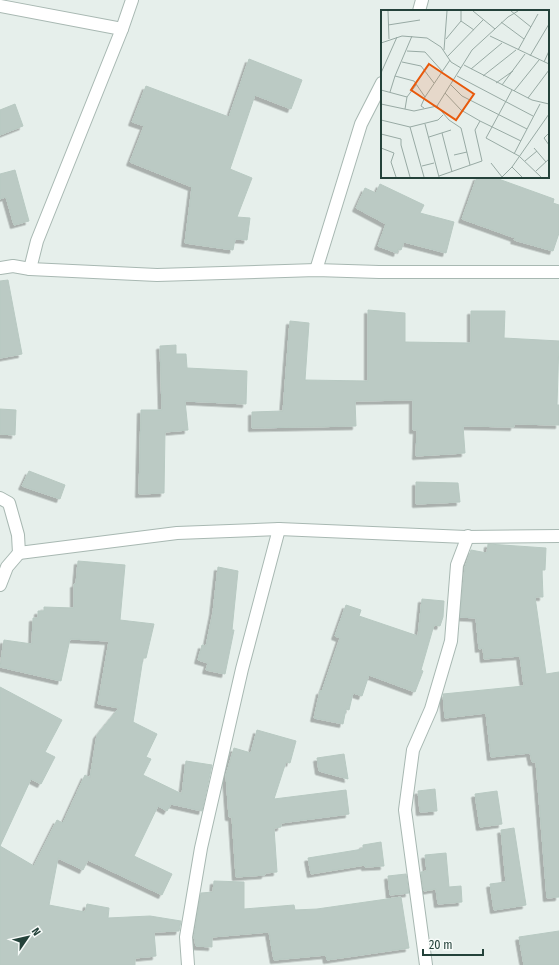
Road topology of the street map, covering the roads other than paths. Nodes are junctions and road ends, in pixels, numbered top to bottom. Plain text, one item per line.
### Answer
1 (132, 0) edge
2 (422, 0) edge
3 (0, 6) edge
4 (419, 10) edge
5 (122, 29) junction
6 (381, 85) edge
7 (0, 268) edge
8 (30, 268) junction
9 (316, 270) junction
10 (559, 272) edge
11 (0, 498) edge
12 (279, 529) junction
13 (468, 536) junction
14 (559, 536) edge
15 (19, 553) junction
16 (0, 585) edge
17 (188, 965) edge
18 (426, 965) edge

1 - 5 street
2 - 4 street
3 - 5 street
5 - 8 street
6 - 9 street
7 - 8 street
8 - 9 street
9 - 10 street
11 - 15 street
12 - 13 street
12 - 15 street
12 - 17 street
13 - 14 street
13 - 18 street
15 - 16 street

